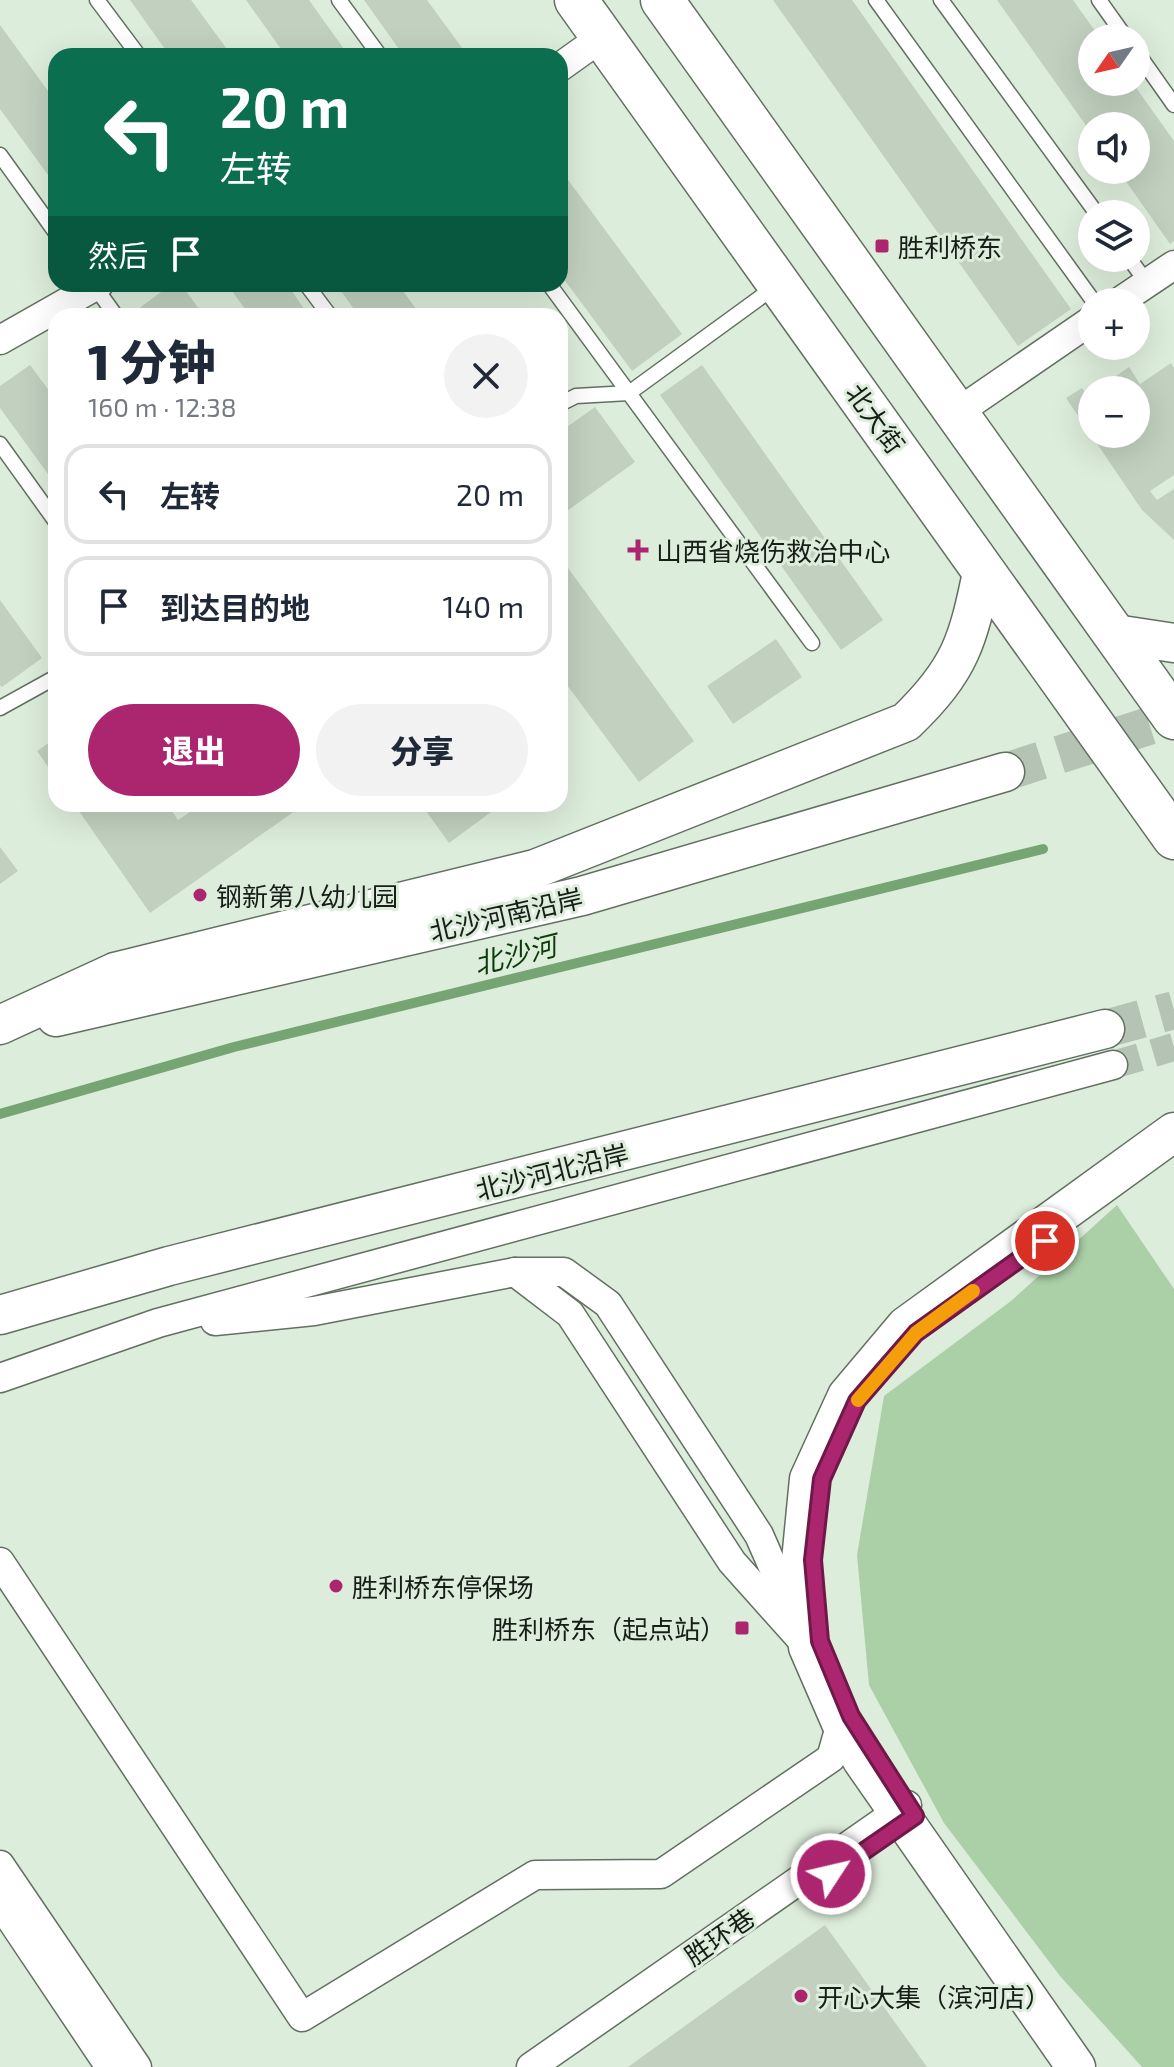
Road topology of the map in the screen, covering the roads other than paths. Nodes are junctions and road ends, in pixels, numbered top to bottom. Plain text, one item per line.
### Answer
1 (97, 0) edge
2 (339, 0) edge
3 (576, 0) edge
4 (662, 0) edge
5 (876, 0) edge
6 (941, 0) edge
7 (1099, 0) edge
8 (1116, 24) edge
9 (602, 37) junction
10 (133, 48) edge
11 (374, 48) edge
12 (568, 61) edge
13 (1150, 71) edge
14 (1174, 105) edge
15 (0, 155) edge
16 (1087, 200) edge
17 (48, 222) edge
18 (1174, 265) edge
19 (1139, 272) edge
20 (779, 283) junction
21 (1147, 283) junction
22 (1084, 288) edge
23 (1140, 288) edge
24 (83, 292) edge
25 (55, 308) edge
26 (568, 310) edge
27 (48, 312) edge
28 (1078, 330) edge
29 (0, 340) edge
30 (629, 393) junction
31 (568, 400) edge
32 (955, 414) junction
33 (0, 444) edge
34 (48, 511) edge
35 (983, 568) junction
36 (1115, 634) junction
37 (812, 643) dead end
38 (1174, 643) edge
39 (48, 681) edge
40 (0, 708) edge
41 (1174, 718) edge
42 (1005, 772) tunnel mouth
43 (1174, 838) edge
44 (0, 1028) edge
45 (1109, 1047) joint
46 (1174, 1132) edge
47 (1174, 1149) edge
48 (515, 1272) junction
49 (0, 1315) edge
50 (158, 1323) junction
51 (0, 1378) edge
52 (0, 1562) edge
53 (808, 1647) junction
54 (854, 1752) junction
55 (907, 1814) junction
56 (0, 1865) edge
57 (0, 1903) edge
58 (110, 2067) edge
59 (137, 2067) edge
60 (531, 2067) edge
61 (555, 2067) edge
62 (1076, 2067) edge
63 (1092, 2067) edge

1 - 10 lane
2 - 11 lane
3 - 9 main road, 北大街
4 - 32 main road
5 - 22 lane
6 - 16 lane
7 - 8 lane
9 - 12 street
9 - 20 main road, 北大街
13 - 14 lane
15 - 17 lane
18 - 21 street
19 - 21 lane
20 - 30 lane
20 - 35 main road, 北大街
21 - 23 street
24 - 25 street
26 - 30 lane
27 - 29 street
28 - 32 street
30 - 31 lane
30 - 37 lane
32 - 36 main road
33 - 34 lane
35 - 43 main road, 北大街
35 - 44 street
36 - 38 street
36 - 41 main road
39 - 40 lane
42 - 44 street, 北沙河南沿岸
45 - 49 street, 北沙河北沿岸
45 - 50 street
46 - 53 street
47 - 54 street
48 - 50 street
48 - 53 street
48 - 53 street
50 - 51 street
52 - 54 street
53 - 54 street
54 - 55 street
55 - 60 street, 胜环巷
55 - 61 street, 胜环巷
55 - 62 street
55 - 63 street
56 - 59 street
57 - 58 street

